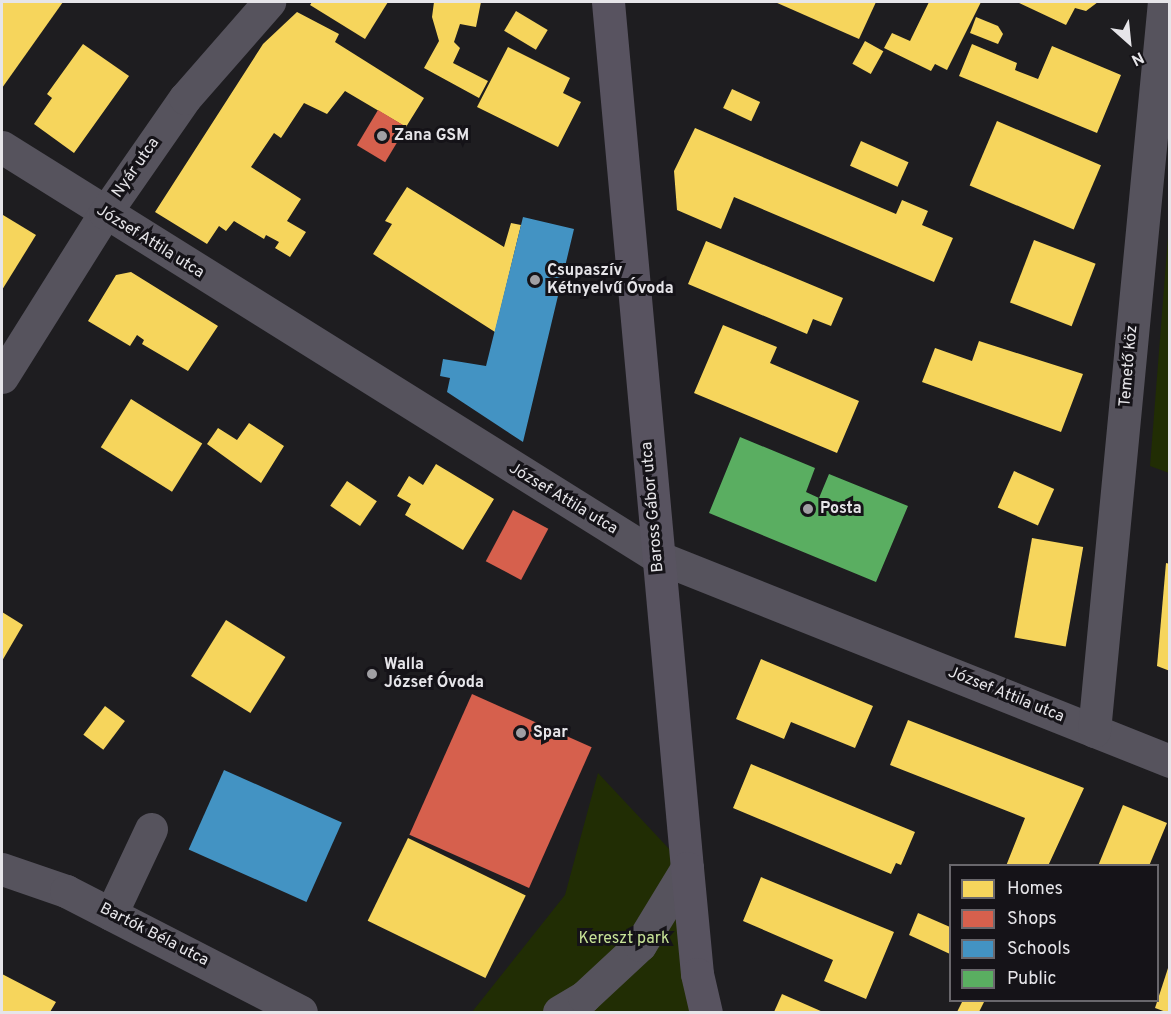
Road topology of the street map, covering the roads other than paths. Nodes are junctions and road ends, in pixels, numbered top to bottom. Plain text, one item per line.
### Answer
1 (269, 2) edge
2 (608, 2) edge
3 (1164, 2) edge
4 (2, 147) edge
5 (105, 213) junction
6 (2, 377) edge
7 (658, 557) junction
8 (1094, 731) junction
9 (1170, 761) edge
10 (151, 829) dead end
11 (687, 868) junction
12 (2, 869) edge
13 (111, 914) junction
14 (301, 1012) edge
15 (559, 1012) edge
16 (706, 1012) edge

1 - 5 street, Nyár utca
2 - 7 main road, Baross Gábor utca
3 - 8 street, Temető köz
4 - 5 street, József Attila utca
5 - 6 street, Nyár utca
5 - 7 street, József Attila utca
7 - 8 street, József Attila utca
7 - 11 main road, Baross Gábor utca
8 - 9 street, József Attila utca
10 - 13 street
11 - 15 street
11 - 16 main road, Baross Gábor utca
12 - 13 street, Bartók Béla utca
13 - 14 street, Bartók Béla utca

